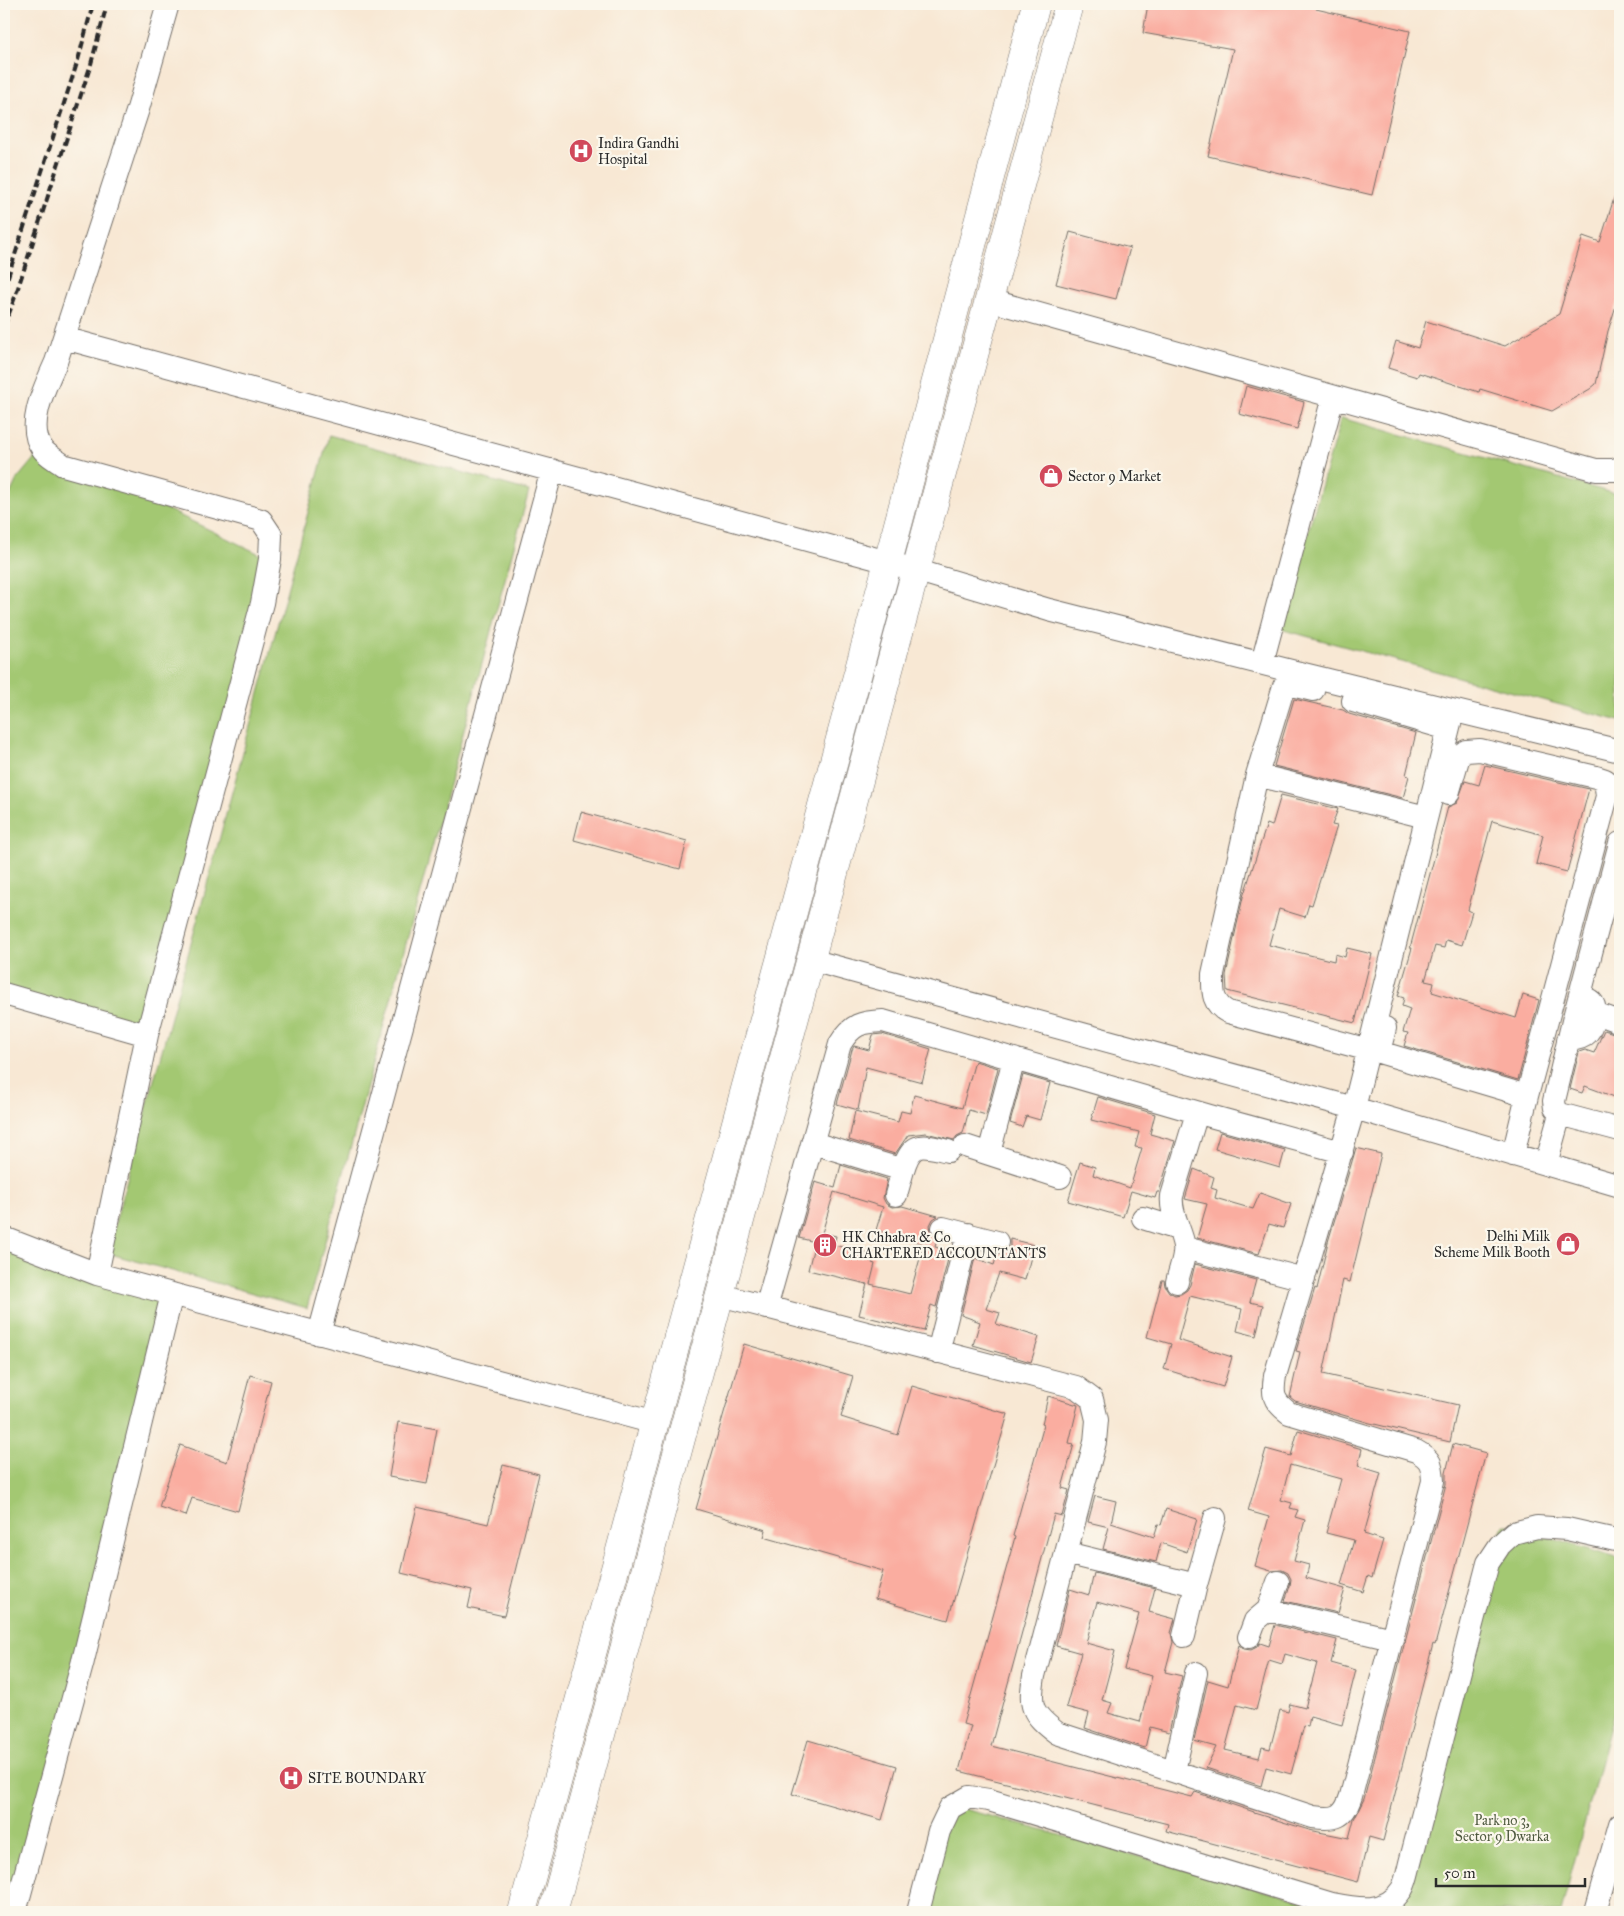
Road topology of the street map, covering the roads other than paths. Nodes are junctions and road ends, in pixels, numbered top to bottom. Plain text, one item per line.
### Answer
1 (168, 4) edge
2 (1036, 4) edge
3 (1069, 4) edge
4 (989, 300) junction
5 (64, 338) junction
6 (1333, 396) junction
7 (1620, 468) edge
8 (552, 470) junction
9 (888, 562) junction
10 (917, 570) junction
11 (1262, 663) junction
12 (1451, 720) junction
13 (1619, 751) edge
14 (1257, 775) junction
15 (1605, 780) junction
16 (1426, 818) junction
17 (1620, 843) edge
18 (811, 960) junction
19 (4, 994) edge
20 (1580, 996) junction
21 (1595, 1013) junction
22 (1620, 1022) edge
23 (148, 1035) junction
24 (1568, 1040) junction
25 (1368, 1050) junction
26 (1014, 1059) junction
27 (1527, 1096) junction
28 (1354, 1108) junction
29 (1197, 1113) junction
30 (1560, 1114) junction
31 (1620, 1130) edge
32 (813, 1143) junction
33 (1342, 1152) junction
34 (989, 1153) junction
35 (1513, 1155) junction
36 (1546, 1164) junction
37 (903, 1170) junction
38 (1060, 1177) dead end
39 (1620, 1186) edge
40 (896, 1195) dead end
41 (1143, 1218) dead end
42 (943, 1228) dead end
43 (968, 1234) junction
44 (4, 1238) edge
45 (1181, 1238) junction
46 (997, 1242) dead end
47 (97, 1274) junction
48 (1304, 1279) junction
49 (1177, 1282) dead end
50 (172, 1294) junction
51 (720, 1295) junction
52 (766, 1308) junction
53 (319, 1334) junction
54 (938, 1352) junction
55 (655, 1423) junction
56 (1215, 1518) dead end
57 (1620, 1541) edge
58 (1066, 1553) junction
59 (1278, 1582) dead end
60 (1196, 1585) junction
61 (1268, 1610) junction
62 (1184, 1636) dead end
63 (1249, 1637) dead end
64 (1392, 1639) junction
65 (1196, 1673) dead end
66 (1174, 1771) junction
67 (1620, 1824) edge
68 (15, 1912) edge
69 (522, 1912) edge
70 (553, 1912) edge
71 (918, 1912) edge
72 (1596, 1912) edge

1 - 5 street
2 - 9 street
3 - 4 street
4 - 6 street
4 - 10 street
5 - 8 street
5 - 23 street
6 - 7 street
6 - 11 street
8 - 9 street
8 - 53 street
9 - 10 street
9 - 55 street
10 - 11 street
10 - 18 street
11 - 12 street
12 - 13 street
12 - 14 street
12 - 16 street
13 - 15 street
14 - 16 street
14 - 25 street
15 - 27 street
15 - 27 street
16 - 25 street
17 - 20 street
18 - 28 street
18 - 51 street
19 - 23 street
20 - 21 street
20 - 24 street
21 - 22 street
21 - 24 street
23 - 47 street
24 - 30 street
25 - 28 street
26 - 29 street
26 - 32 street
26 - 34 street
27 - 35 street
28 - 33 street
28 - 35 street
29 - 33 street
29 - 45 street
30 - 31 street
30 - 36 street
32 - 37 street
32 - 52 street
33 - 48 street
34 - 37 street
34 - 38 street
35 - 36 street
36 - 39 street
37 - 40 street
41 - 45 street
42 - 43 street
43 - 46 street
43 - 54 street
44 - 47 street
45 - 48 street
45 - 49 street
47 - 50 street
48 - 64 street
50 - 53 street
50 - 68 street
51 - 52 street
51 - 70 street
52 - 54 street
53 - 55 street
54 - 58 street
55 - 69 street
56 - 60 street
57 - 71 street
58 - 60 street
58 - 66 street
59 - 61 street
60 - 62 street
61 - 63 street
61 - 64 street
64 - 66 street
65 - 66 street
67 - 72 street

